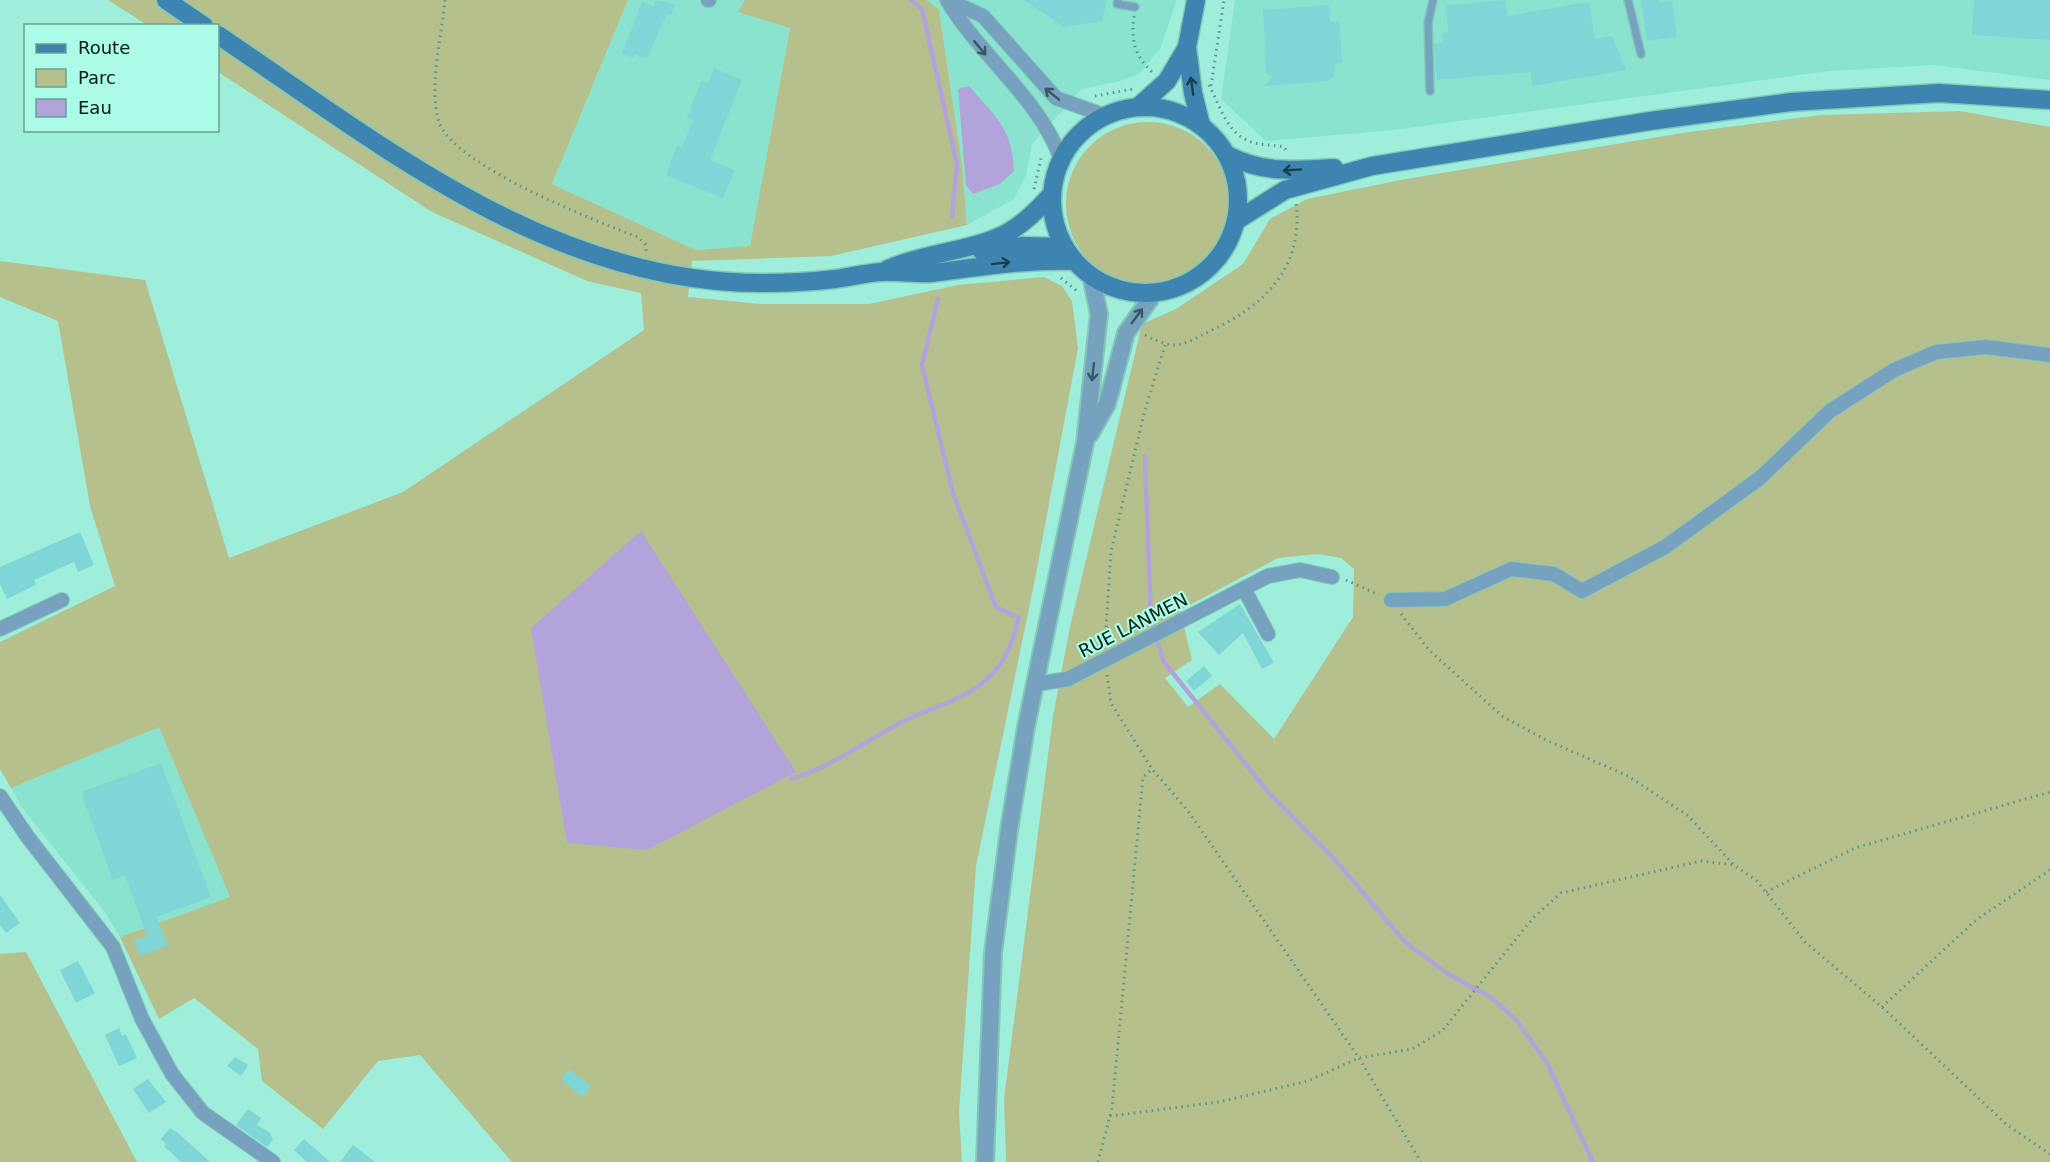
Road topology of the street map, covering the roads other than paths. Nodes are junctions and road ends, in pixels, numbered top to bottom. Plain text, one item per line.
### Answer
1 (166, 0) edge
2 (948, 0) edge
3 (1118, 0) edge
4 (1196, 0) edge
5 (1432, 0) edge
6 (1628, 0) edge
7 (1135, 7) road end
8 (201, 24) edge
9 (219, 36) edge
10 (1187, 46) junction
11 (1641, 54) dead end
12 (1430, 91) dead end
13 (2050, 100) edge
14 (1138, 107) junction
15 (1106, 116) junction
16 (1201, 125) junction
17 (1227, 155) junction
18 (1061, 160) junction
19 (1372, 166) junction
20 (1052, 194) junction
21 (1236, 220) junction
22 (1069, 254) junction
23 (881, 272) junction
24 (1091, 276) junction
25 (1155, 292) junction
26 (2050, 355) edge
27 (1085, 443) junction
28 (1332, 577) road end
29 (1244, 589) junction
30 (62, 600) dead end
31 (1391, 600) road end
32 (0, 629) edge
33 (1268, 634) dead end
34 (1036, 684) junction
35 (0, 796) edge
36 (273, 1162) edge
37 (984, 1162) edge

1 - 8 main road
15 -> 2 street
2 -> 18 street
3 - 7 lane
4 - 10 main road
5 - 12 lane
6 - 11 lane
9 - 23 main road
10 - 14 main road
16 -> 10 main road
13 - 19 main road
14 - 15 main road
14 - 16 main road
15 - 18 main road
16 - 17 main road
19 -> 17 main road
17 - 21 main road
18 - 20 main road
19 - 21 main road
20 - 22 main road
20 - 23 main road
21 - 25 main road
23 -> 22 main road
22 - 24 main road
24 - 25 main road
24 -> 27 street
27 -> 25 street
26 - 31 street
27 - 34 street
28 - 29 street, RUE LANMEN
29 - 33 street
29 - 34 street, RUE LANMEN
30 - 32 street
34 - 37 street
35 - 36 street

